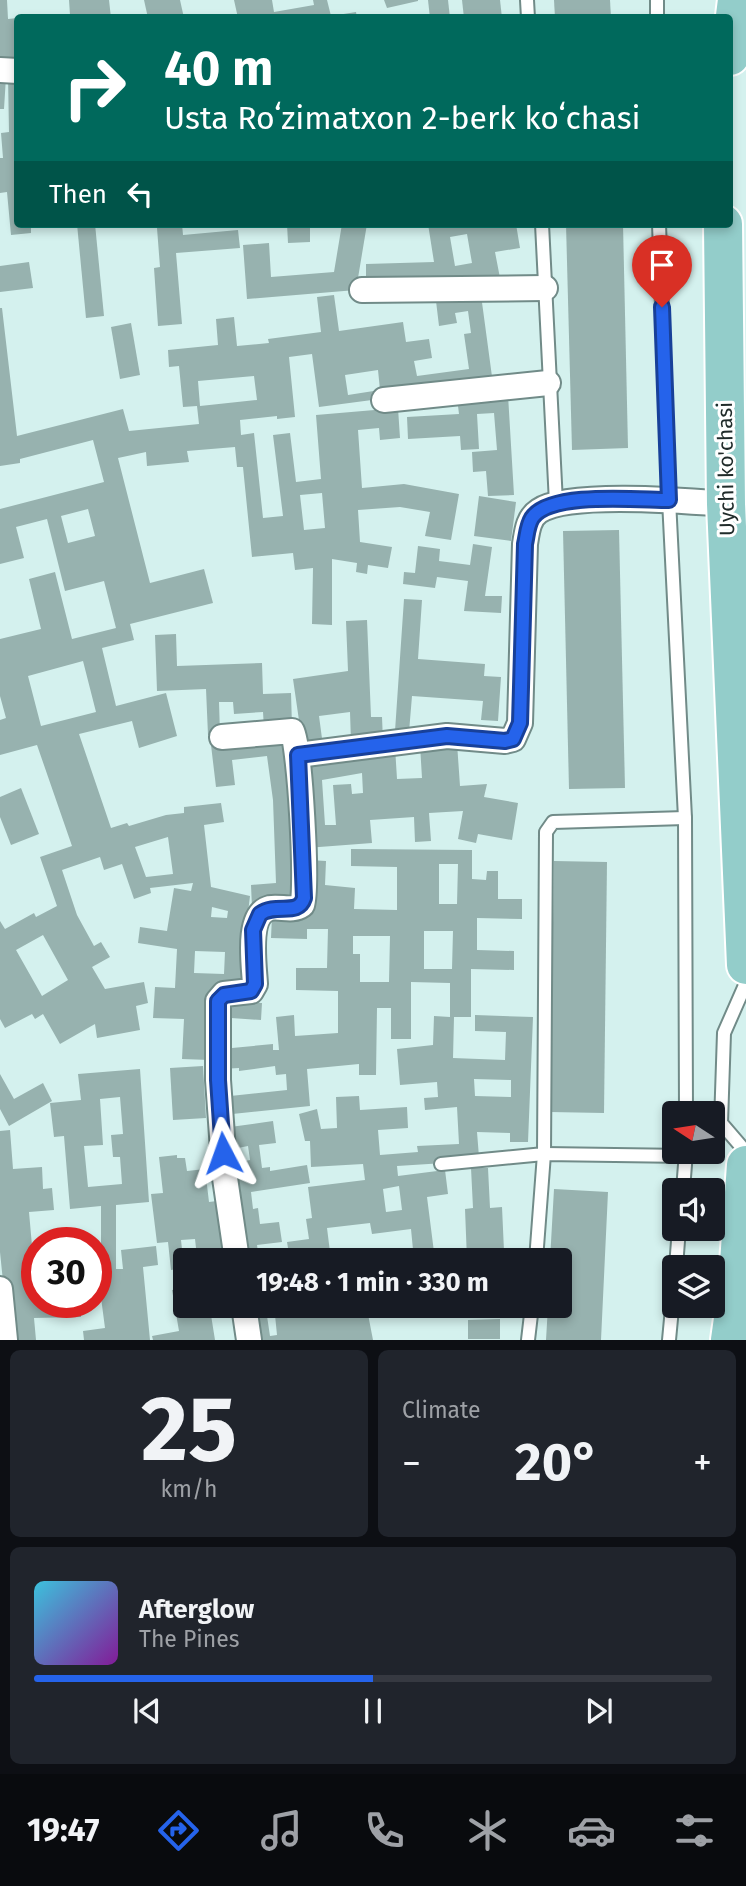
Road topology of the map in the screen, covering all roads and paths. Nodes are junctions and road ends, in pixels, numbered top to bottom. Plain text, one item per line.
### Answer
1 (737, 0) edge
2 (733, 32) edge
3 (542, 228) edge
4 (659, 228) edge
5 (723, 228) edge
6 (545, 288) junction
7 (362, 290) dead end
8 (548, 383) junction
9 (384, 400) dead end
10 (669, 500) junction
11 (555, 503) junction
12 (726, 504) junction
13 (222, 737) dead end
14 (298, 755) junction
15 (685, 818) junction
16 (746, 965) edge
17 (746, 983) edge
18 (686, 1101) edge
19 (746, 1152) edge
20 (544, 1154) junction
21 (662, 1154) edge
22 (441, 1164) dead end
23 (746, 1165) edge
24 (235, 1248) edge
25 (537, 1248) edge
26 (0, 1289) edge
27 (741, 1291) edge
28 (246, 1318) edge
29 (531, 1318) edge
30 (671, 1318) edge
31 (5, 1340) edge
32 (249, 1340) edge
33 (528, 1340) edge
34 (669, 1340) edge
35 (730, 1340) edge

1 - 2 main road
3 - 6 lane
4 - 10 lane
5 - 12 main road, Uychi ko'chasi
6 - 7 street
6 - 8 lane
8 - 9 street
8 - 11 lane
10 - 11 street
10 - 12 street
10 - 15 lane
11 - 14 street
12 - 16 main road, Uychi ko'chasi
13 - 14 street
14 - 24 street
15 - 18 lane
15 - 20 lane
17 - 19 lane
20 - 21 lane
20 - 22 lane
20 - 25 lane
23 - 27 main road
26 - 31 street
27 - 35 main road
28 - 32 street
29 - 33 lane
30 - 34 lane

